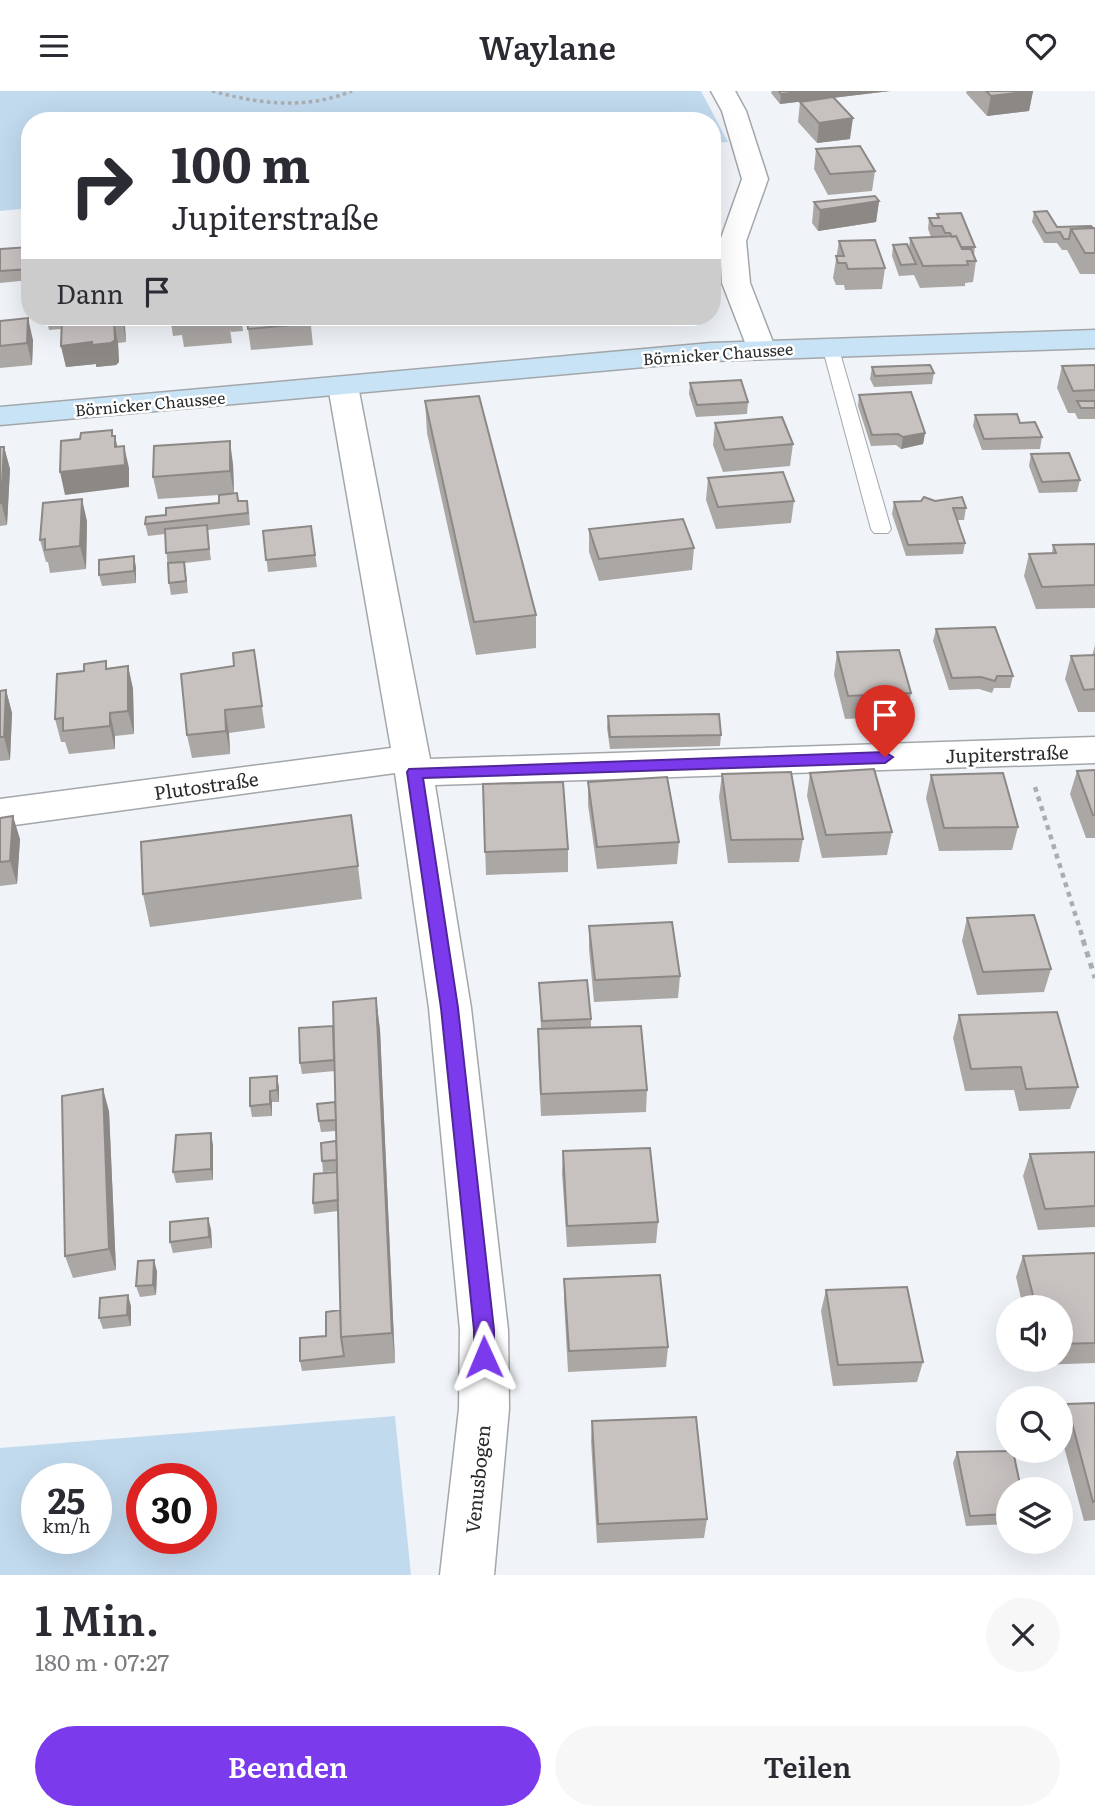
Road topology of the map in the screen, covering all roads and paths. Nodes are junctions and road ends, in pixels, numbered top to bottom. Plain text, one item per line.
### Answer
1 (212, 91) edge
2 (352, 91) edge
3 (723, 91) edge
4 (758, 339) junction
5 (1095, 339) edge
6 (830, 347) junction
7 (342, 386) junction
8 (0, 416) edge
9 (881, 529) dead end
10 (1095, 750) edge
11 (1024, 753) junction
12 (413, 765) junction
13 (0, 813) edge
14 (1095, 978) edge
15 (467, 1575) edge

1 - 2 path
3 - 4 street
4 - 6 main road, Börnicker Chaussee
4 - 7 main road, Börnicker Chaussee
5 - 6 main road, Börnicker Chaussee
6 - 9 lane
7 - 8 main road, Börnicker Chaussee
7 - 12 street
10 - 11 street, Jupiterstraße
11 - 12 street, Jupiterstraße
11 - 14 path
12 - 13 street, Plutostraße
12 - 15 street, Venusbogen

